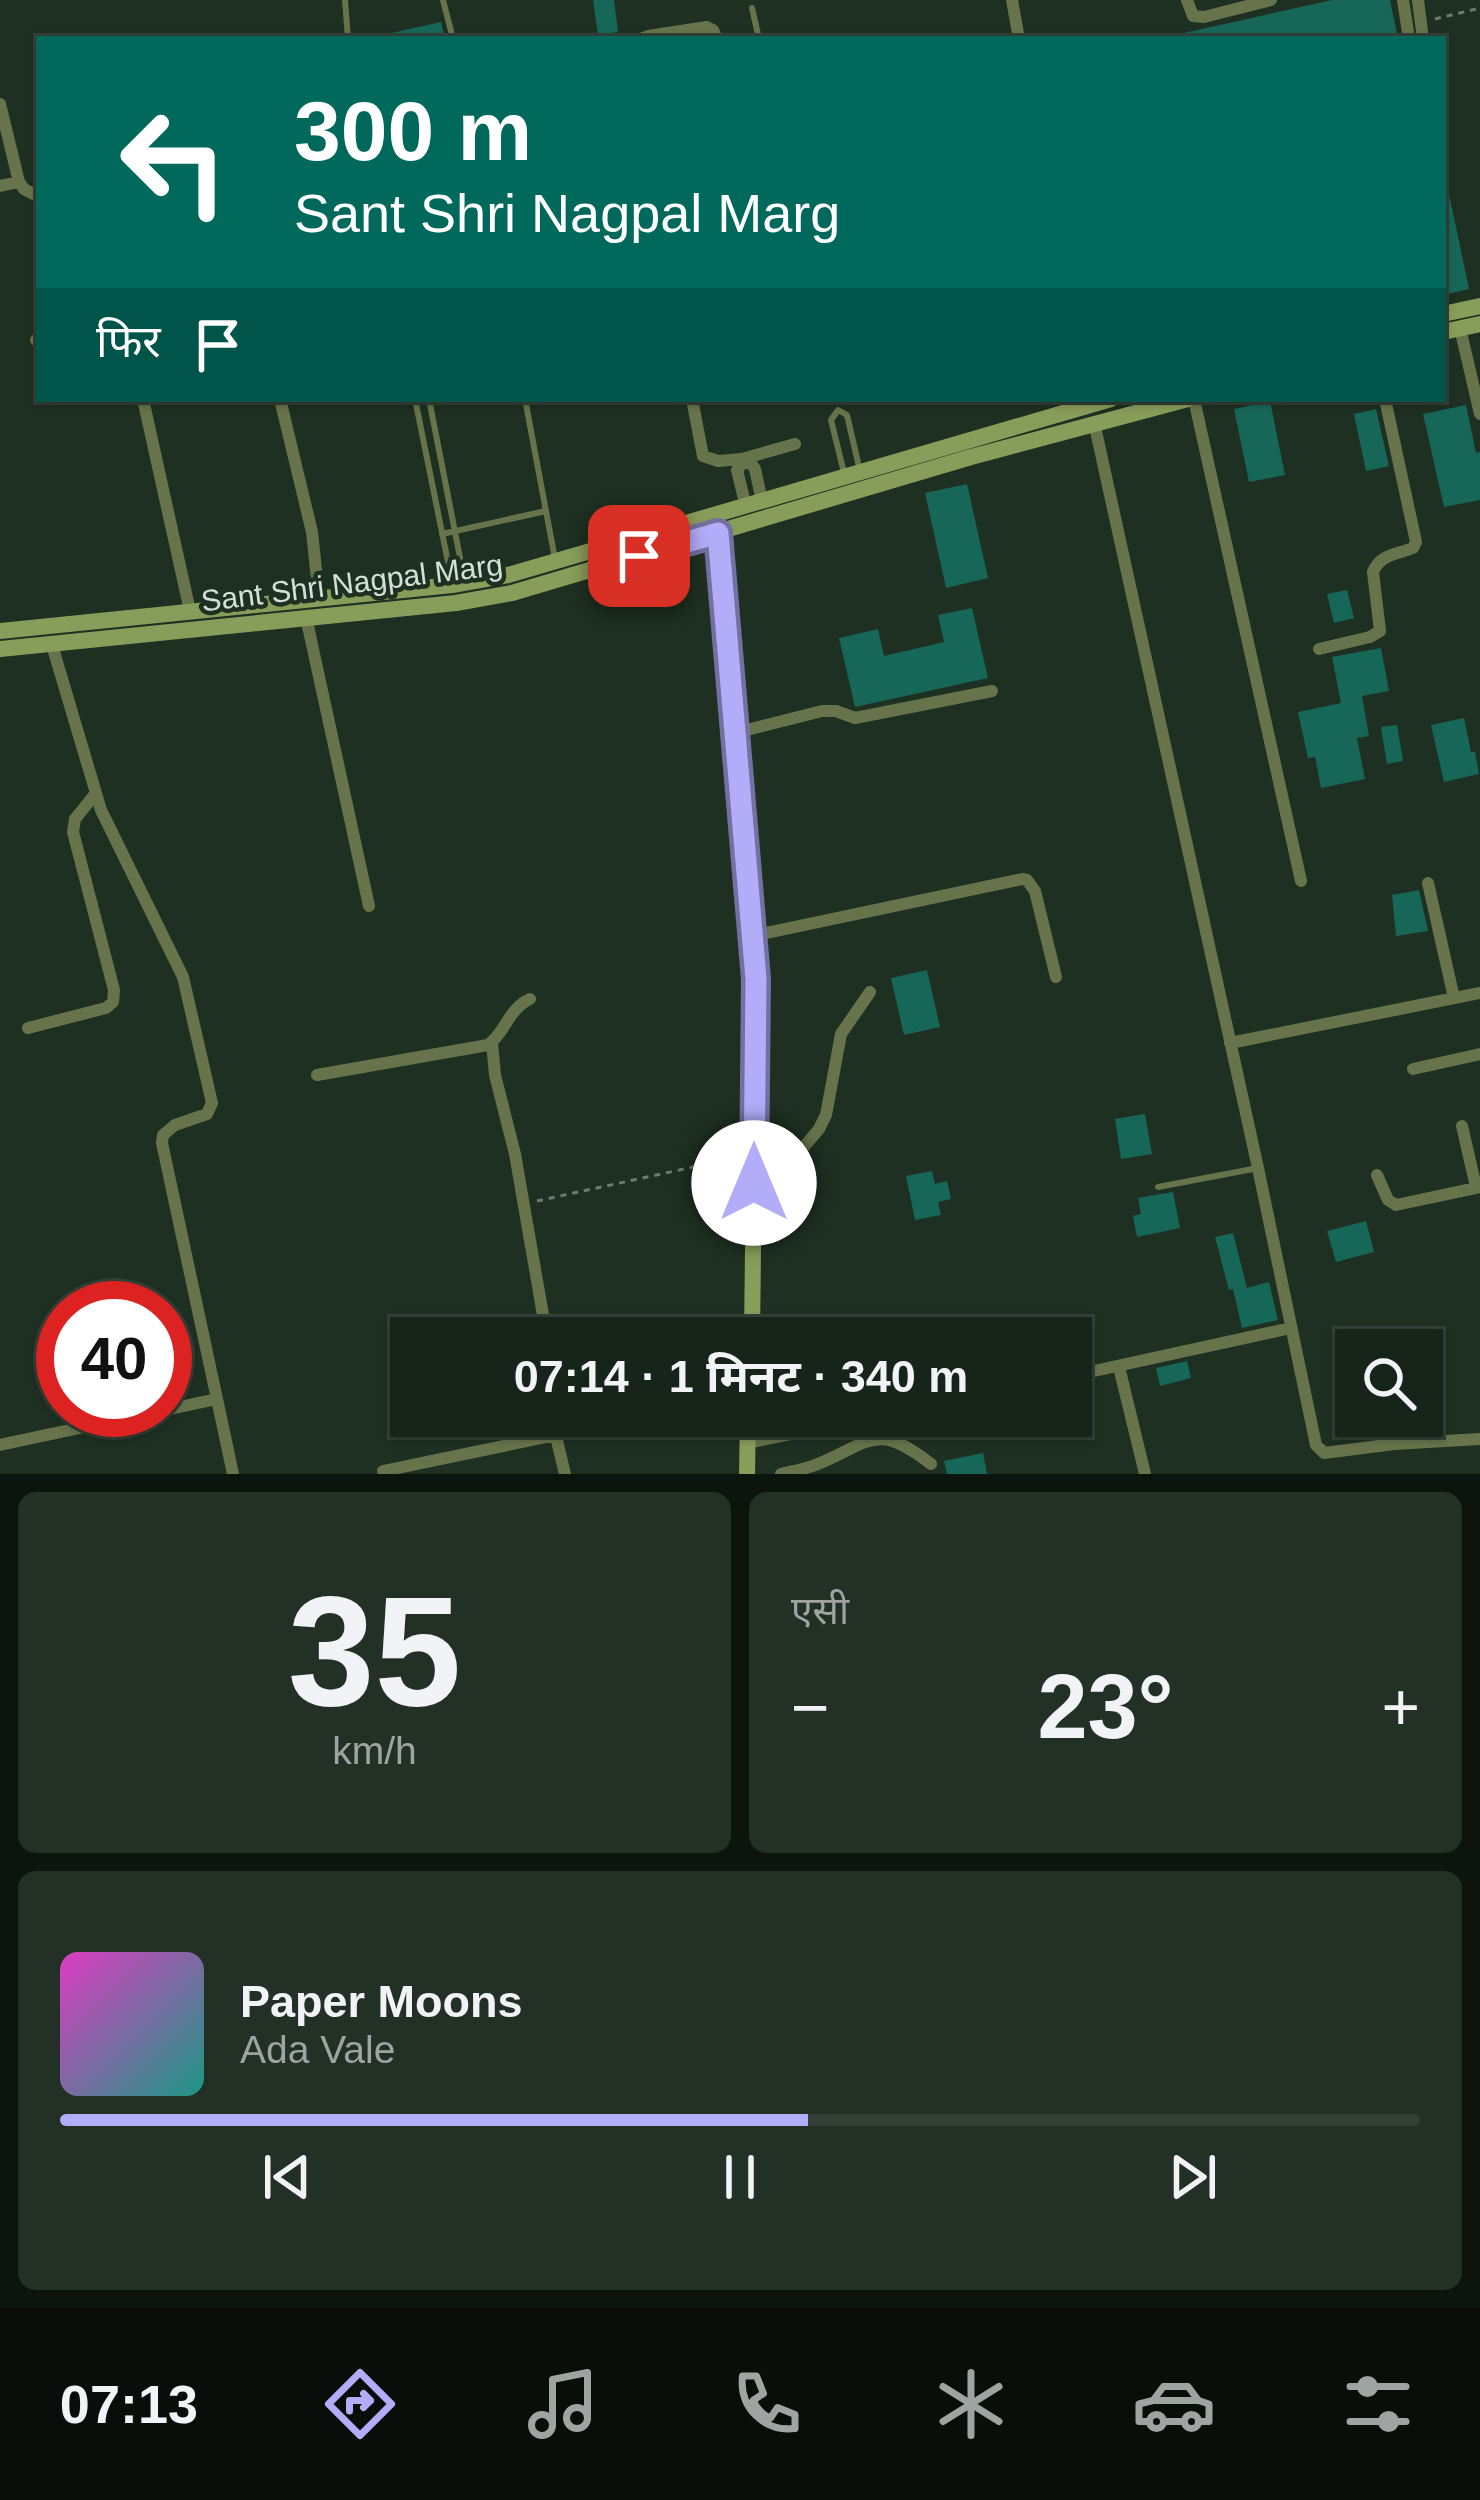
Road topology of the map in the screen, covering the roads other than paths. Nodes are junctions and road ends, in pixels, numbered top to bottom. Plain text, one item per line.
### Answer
1 (345, 0) edge
2 (442, 0) edge
3 (1012, 0) edge
4 (1187, 0) edge
5 (1271, 0) edge
6 (1403, 0) edge
7 (1418, 0) edge
8 (752, 8) dead end
9 (348, 36) edge
10 (452, 36) edge
11 (646, 36) edge
12 (716, 36) edge
13 (758, 36) edge
14 (1018, 36) edge
15 (1409, 36) edge
16 (1423, 36) edge
17 (0, 104) edge
18 (19, 182) junction
19 (0, 186) edge
20 (36, 195) edge
21 (1480, 306) edge
22 (1446, 313) edge
23 (1480, 324) edge
24 (1452, 330) edge
25 (144, 402) edge
26 (281, 402) edge
27 (416, 402) edge
28 (430, 402) edge
29 (526, 402) edge
30 (693, 402) edge
31 (837, 402) edge
32 (1161, 402) edge
33 (1192, 402) edge
34 (1386, 402) edge
35 (1091, 409) edge
36 (838, 410) junction
37 (1480, 414) edge
38 (795, 444) dead end
39 (741, 462) junction
40 (852, 474) junction
41 (754, 504) junction
42 (546, 511) junction
43 (717, 524) junction
44 (455, 531) junction
45 (442, 534) junction
46 (556, 562) junction
47 (459, 584) junction
48 (319, 598) junction
49 (190, 610) junction
50 (306, 616) junction
51 (0, 631) edge
52 (52, 645) junction
53 (0, 649) edge
54 (1319, 650) dead end
55 (992, 691) dead end
56 (735, 733) junction
57 (96, 793) junction
58 (1301, 881) dead end
59 (1428, 884) dead end
60 (369, 906) dead end
61 (752, 936) junction
62 (1056, 977) dead end
63 (870, 992) dead end
64 (1480, 992) edge
65 (1454, 998) junction
66 (530, 999) dead end
67 (28, 1028) dead end
68 (1230, 1042) junction
69 (492, 1043) junction
70 (1480, 1054) edge
71 (1413, 1069) dead end
72 (317, 1075) dead end
73 (1462, 1126) dead end
74 (1258, 1168) junction
75 (1377, 1175) dead end
76 (754, 1183) junction
77 (1158, 1186) dead end
78 (1478, 1187) edge
79 (543, 1317) edge
80 (752, 1317) edge
81 (1291, 1328) junction
82 (1118, 1367) junction
83 (1092, 1372) edge
84 (217, 1399) junction
85 (192, 1404) edge
86 (38, 1437) edge
87 (545, 1437) edge
88 (556, 1437) edge
89 (746, 1437) edge
90 (775, 1437) edge
91 (1480, 1438) edge
92 (746, 1443) junction
93 (0, 1445) edge
94 (931, 1464) dead end
95 (383, 1471) edge
96 (233, 1474) edge
97 (566, 1474) edge
98 (747, 1474) edge
99 (781, 1474) edge
100 (1145, 1474) edge

1 - 9 lane
2 - 10 lane
3 - 14 street
4 - 5 street
6 - 15 street
7 - 16 street
8 - 13 lane
11 - 12 street
17 - 18 street
18 - 19 street
18 - 20 street
21 - 22 main road
23 - 24 main road
24 - 37 street
25 - 49 street
26 - 48 street
27 - 45 lane
28 - 44 lane
29 - 42 lane
30 - 39 street
31 - 36 lane
32 - 35 main road, Sant Shri Nagpal Marg
33 - 58 street
34 - 54 street
35 - 40 main road, Sant Shri Nagpal Marg
35 - 43 main road, Sant Shri Nagpal Marg
35 - 68 street
36 - 40 lane
36 - 40 lane
38 - 39 street
39 - 41 street
40 - 41 main road, Sant Shri Nagpal Marg
41 - 43 main road, Sant Shri Nagpal Marg
42 - 44 lane
42 - 46 lane
43 - 46 main road, Sant Shri Nagpal Marg
43 - 50 main road, Sant Shri Nagpal Marg
43 - 56 main road
44 - 45 lane
44 - 47 lane
45 - 47 lane
46 - 47 main road, Sant Shri Nagpal Marg
47 - 48 main road, Sant Shri Nagpal Marg
48 - 49 main road, Sant Shri Nagpal Marg
49 - 51 main road, Sant Shri Nagpal Marg
50 - 52 main road, Sant Shri Nagpal Marg
50 - 60 street
52 - 53 main road, Sant Shri Nagpal Marg
52 - 57 street
55 - 56 street
56 - 61 main road
57 - 67 street
57 - 84 street
59 - 65 street
61 - 62 street
61 - 76 main road
63 - 76 street
64 - 65 street
65 - 68 street
66 - 69 street
68 - 74 street
69 - 72 street
69 - 79 street
70 - 71 street
73 - 78 street
74 - 77 lane
74 - 81 street
75 - 78 street
76 - 80 main road
81 - 82 street
81 - 91 street
82 - 83 street
82 - 100 street
84 - 85 street
84 - 96 street
86 - 93 street
87 - 95 street
88 - 97 street
89 - 92 main road
90 - 92 street
92 - 98 main road
94 - 99 street

